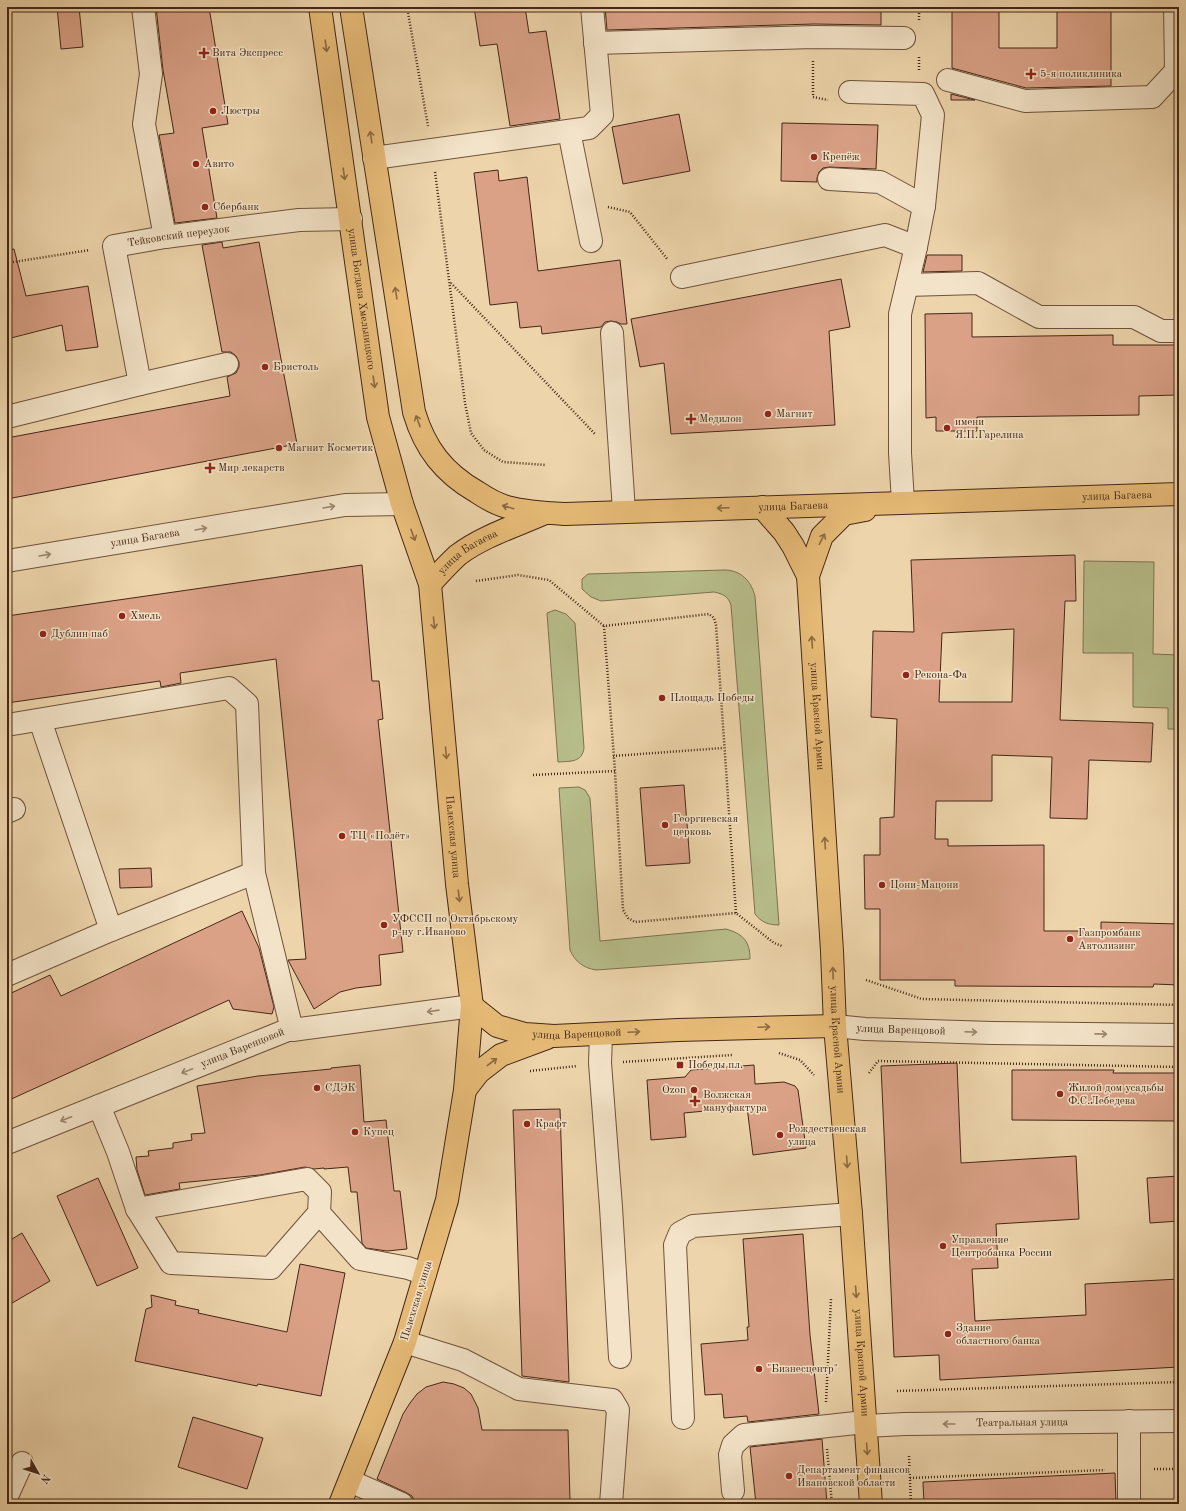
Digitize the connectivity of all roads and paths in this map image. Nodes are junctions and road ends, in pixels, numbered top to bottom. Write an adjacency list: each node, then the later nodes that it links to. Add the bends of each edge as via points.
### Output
1 (143, 7): 18 (street, via 151,74 144,124)
2 (320, 7): 17 (main road, улица Богдана Хмельницкого, one-way to 17)
3 (351, 7): 13 (main road, one-way to 3)
4 (407, 7): 12 (path)
5 (592, 7): 8 (street)
6 (1175, 7): 9 (street, via 1176,71 1152,97 1025,101)
7 (904, 38): 8 (street, via 814,37)
8 (595, 43): 11 (street, via 602,115 589,128)
9 (948, 80)
10 (850, 92): 16 (street, via 923,94 933,115)
11 (570, 131): 12 (street); 19 (street)
12 (432, 151): 13 (street); 24 (path)
13 (374, 158): 38 (main road, one-way to 13, via 506,507 487,499 452,476 437,460 426,441 414,412)
14 (829, 180): 16 (street, via 880,182)
15 (603, 206): 23 (path, via 630,212)
16 (924, 206): 21 (street)
17 (351, 219): 18 (street, Тейковский переулок, via 298,220); 35 (main road, улица Богдана Хмельницкого, one-way to 35, via 378,417)
18 (165, 237): 20 (street, Тейковский переулок)
19 (591, 241)
20 (114, 246): 22 (path, Тейковский переулок); 29 (street)
21 (916, 247): 23 (street, via 885,235); 25 (street)
22 (7, 263)
23 (682, 277)
24 (450, 282): 31 (path); 32 (path, via 471,433 484,450 503,462)
25 (907, 285): 26 (street, via 978,283 1039,318 1134,317 1161,331); 34 (street, via 900,314 900,453)
26 (1179, 331)
27 (612, 333): 31 (street)
28 (227, 364): 29 (street)
29 (140, 384): 30 (street)
30 (7, 417)
31 (621, 462): 37 (street)
32 (546, 465)
33 (1179, 494): 34 (main road, улица Багаева)
34 (903, 502): 36 (main road, улица Багаева); 40 (main road, улица Красной Армии, one-way to 34, via 822,536 844,514)
35 (402, 504): 39 (street, улица Багаева, one-way to 35, via 345,505); 42 (main road, улица Богдана Хмельницкого, one-way to 42)
36 (762, 507): 37 (main road, улица Багаева, one-way to 37); 40 (main road, улица Красной Армии, via 784,532)
37 (624, 512): 38 (main road, улица Багаева)
38 (546, 513): 42 (main road, улица Багаева, via 476,543 454,559)
39 (7, 561)
40 (808, 576): 58 (main road, улица Красной Армии, one-way to 40)
41 (476, 581): 43 (path, via 518,575 549,580)
42 (430, 584): 57 (main road, Палехская улица, one-way to 57, via 457,884)
43 (604, 626): 46 (path, via 709,614 714,618); 47 (path)
44 (40, 720): 45 (street); 50 (street, via 228,688 247,704); 52 (street)
45 (7, 725)
46 (724, 748): 47 (path); 51 (path)
47 (613, 756): 48 (path)
48 (615, 771): 49 (path); 51 (path, via 623,910 628,918 635,922)
49 (533, 775)
50 (254, 873): 52 (street); 59 (street)
51 (736, 913): 53 (path, via 774,943)
52 (111, 930): 54 (street)
53 (782, 946)
54 (7, 975)
55 (866, 980): 56 (path, via 922,999)
56 (1179, 1005)
57 (472, 1006): 59 (street, улица Варенцовой, one-way to 59); 62 (main road, улица Варенцовой, via 497,1026 525,1034); 70 (main road, Палехская улица)
58 (835, 1026): 60 (main road, улица Варенцовой, one-way to 58); 61 (street, улица Варенцовой, one-way to 61, via 992,1033); 75 (main road, улица Красной Армии, one-way to 75)
59 (292, 1030): 71 (street, улица Варенцовой, one-way to 71)
60 (601, 1034): 62 (main road, улица Варенцовой); 65 (street)
61 (1179, 1035)
62 (554, 1036): 70 (main road, Палехская улица, one-way to 62, via 479,1072 501,1055)
63 (776, 1052): 69 (path, via 800,1060)
64 (738, 1054): 65 (path)
65 (600, 1063): 67 (path); 79 (street)
66 (1179, 1067): 68 (path, via 878,1061)
67 (523, 1072)
68 (869, 1073)
69 (819, 1080)
70 (465, 1090): 76 (main road, Палехская улица, via 447,1200)
71 (99, 1106): 72 (street, улица Варенцовой, one-way to 72); 73 (street)
72 (7, 1143)
73 (137, 1209): 74 (street, via 307,1179 320,1192); 74 (street, via 171,1263 271,1268)
74 (319, 1213): 76 (street, via 360,1259 408,1268)
75 (851, 1214): 82 (street, via 693,1226 680,1233 675,1245); 85 (main road, улица Красной Армии, one-way to 85)
76 (425, 1274): 78 (main road, Палехская улица)
77 (831, 1294): 86 (path)
78 (405, 1342): 92 (main road, Палехская улица); 97 (street, via 463,1360 519,1389 612,1400 618,1410)
79 (620, 1357)
80 (1179, 1382): 81 (path)
81 (897, 1391)
82 (683, 1418)
83 (1129, 1421): 84 (street, Театральная улица); 85 (street, Театральная улица, one-way to 85); 89 (street)
84 (1179, 1421)
85 (865, 1424): 86 (street, Театральная улица); 99 (main road, улица Красной Армии, one-way to 99)
86 (825, 1426): 93 (street, Театральная улица, via 744,1435 733,1445 730,1455); 98 (path)
87 (909, 1456): 91 (path)
88 (22, 1463): 94 (street)
89 (1128, 1469): 90 (path); 91 (path); 101 (street)
90 (1179, 1469)
91 (910, 1478): 100 (path)
92 (350, 1481): 95 (main road, Палехская улица); 96 (street)
93 (733, 1491)
94 (7, 1496)
95 (340, 1504)
96 (402, 1504)
97 (612, 1504)
98 (832, 1504)
99 (871, 1504)
100 (911, 1504)
101 (1129, 1504)

